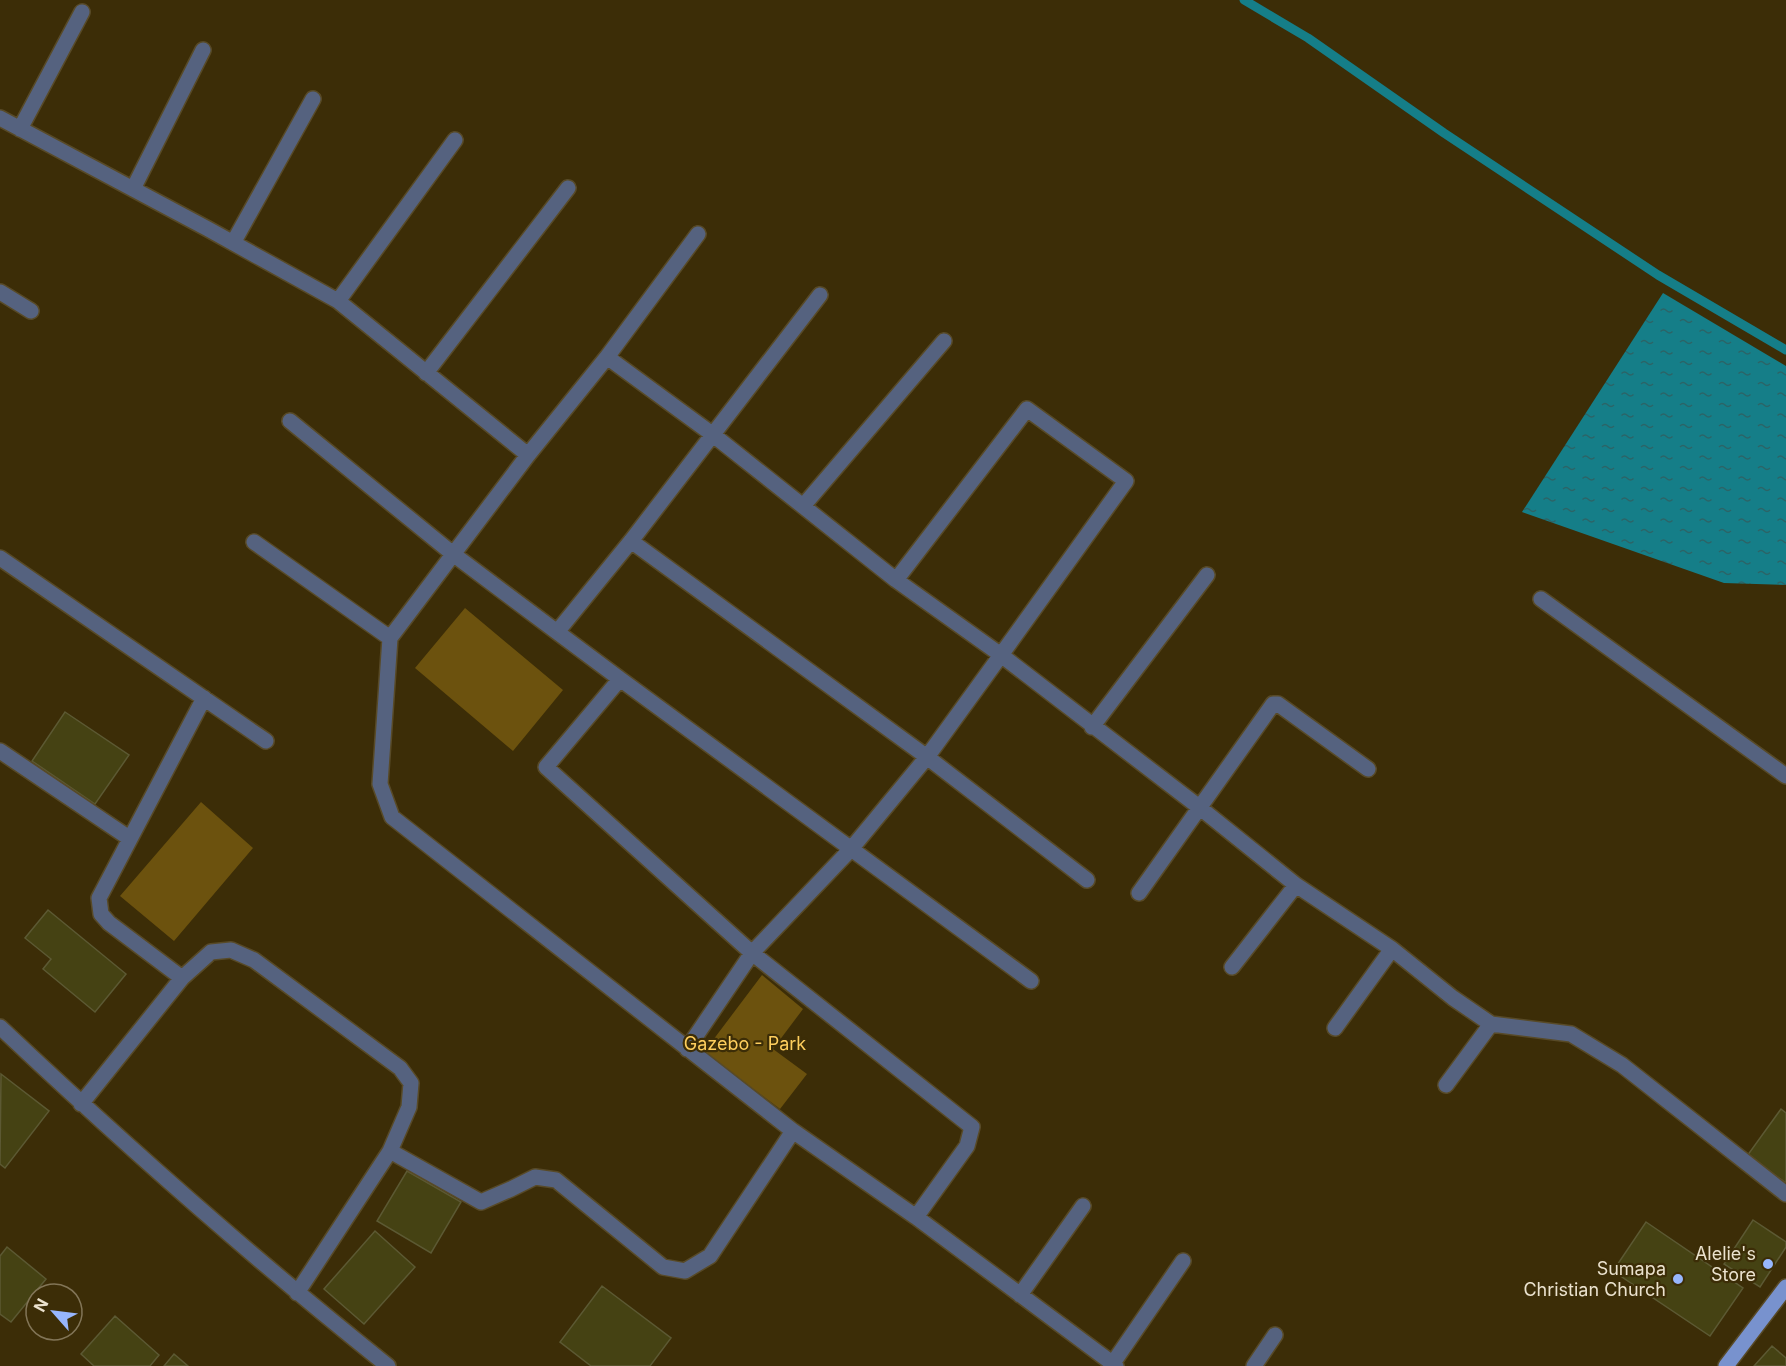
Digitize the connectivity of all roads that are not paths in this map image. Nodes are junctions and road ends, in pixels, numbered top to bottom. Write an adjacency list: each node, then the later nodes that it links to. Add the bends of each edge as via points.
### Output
1 (82, 12): 5 (street)
2 (203, 50): 8 (street)
3 (313, 99): 10 (street)
4 (0, 118): 5 (street)
5 (20, 129): 8 (street)
6 (455, 140): 13 (street)
7 (568, 188): 17 (street)
8 (133, 189): 10 (street)
9 (698, 234): 16 (street)
10 (233, 243): 13 (street)
11 (0, 292): 14 (street)
12 (820, 295): 19 (street)
13 (338, 301): 17 (street)
14 (31, 311)
15 (944, 341): 21 (street)
16 (607, 357): 19 (street); 20 (street)
17 (426, 373): 20 (street)
18 (290, 422): 24 (street)
19 (712, 434): 21 (street); 23 (street)
20 (528, 455): 24 (street)
21 (802, 506): 27 (street)
22 (254, 542): 30 (street)
23 (631, 542): 29 (street); 37 (street)
24 (453, 554): 29 (street); 30 (street)
25 (0, 558): 33 (street)
26 (1208, 575): 34 (street)
27 (896, 580): 31 (street); 31 (street, via 1027,409 1126,481)
28 (1541, 598): 39 (street)
29 (557, 632): 32 (street)
30 (390, 638): 54 (street, via 380,784 392,817)
31 (1001, 655): 34 (street); 37 (street)
32 (620, 679): 42 (street); 47 (street, via 546,766)
33 (204, 698): 35 (street); 41 (street)
34 (1092, 727): 40 (street)
35 (266, 741)
36 (0, 751): 41 (street)
37 (927, 758): 42 (street); 43 (street)
38 (1368, 769): 40 (street, via 1273,704)
39 (1786, 776)
40 (1199, 807): 44 (street); 45 (street)
41 (129, 838): 49 (street, via 99,898 100,914)
42 (851, 849): 47 (street); 50 (street)
43 (1087, 880)
44 (1296, 885): 46 (street); 48 (street)
45 (1139, 893)
46 (1392, 949): 51 (street); 53 (street)
47 (752, 953): 54 (street); 61 (street, via 972,1127 967,1146)
48 (1232, 968)
49 (182, 978): 56 (street); 58 (street, via 211,952 231,950 254,960 400,1068 411,1083 409,1107)
50 (1031, 981)
51 (1491, 1024): 55 (street); 59 (street, via 1571,1034 1622,1065)
52 (0, 1027): 56 (street)
53 (1335, 1028)
54 (687, 1049): 57 (street)
55 (1446, 1085)
56 (81, 1104): 64 (street)
57 (793, 1131): 58 (street, via 710,1256 685,1271 663,1268 556,1180 535,1177 481,1202); 61 (street)
58 (390, 1151): 64 (street)
59 (1786, 1194)
60 (1083, 1206): 65 (street)
61 (916, 1217): 65 (street)
62 (1183, 1261): 67 (street)
63 (1786, 1287): 70 (main road)
64 (297, 1293): 68 (street)
65 (1020, 1294): 67 (street)
66 (1275, 1335): 69 (street)
67 (1115, 1365)
68 (388, 1366)
69 (1254, 1366)
70 (1726, 1366)

